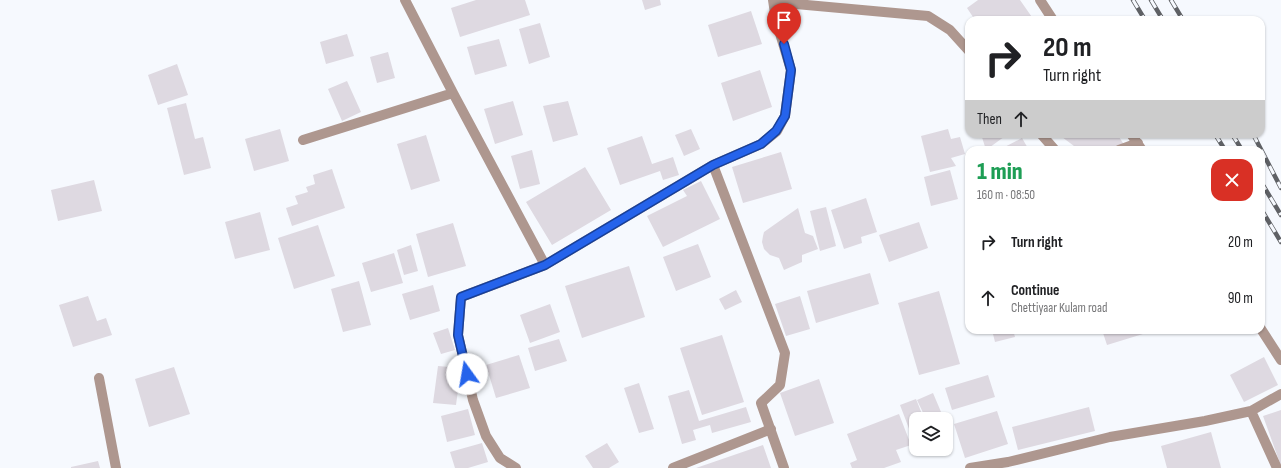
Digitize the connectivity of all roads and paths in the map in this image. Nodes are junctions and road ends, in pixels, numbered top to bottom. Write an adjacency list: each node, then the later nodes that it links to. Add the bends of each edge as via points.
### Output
1 (405, 0): 6 (street)
2 (1040, 0): 4 (street)
3 (774, 1): 5 (street, via 928,16 950,30); 10 (street, via 776,20 791,70 785,116 776,131 761,144)
4 (1050, 16)
5 (965, 47)
6 (453, 93): 8 (street); 11 (street)
7 (1044, 138): 9 (street)
8 (303, 140)
9 (1052, 146)
10 (713, 165): 11 (street); 17 (street, via 785,353 780,385 761,403)
11 (545, 265): 19 (street, via 461,297 458,335 473,400 486,436 500,458)
12 (1264, 334): 13 (street)
13 (1281, 360)
14 (99, 378): 18 (street)
15 (1281, 394): 16 (street)
16 (1251, 411): 22 (street, via 1110,437 1008,462); 23 (street)
17 (771, 429): 20 (street); 21 (street)
18 (116, 468)
19 (516, 468)
20 (674, 468)
21 (784, 468)
22 (970, 468)
23 (1277, 468)

